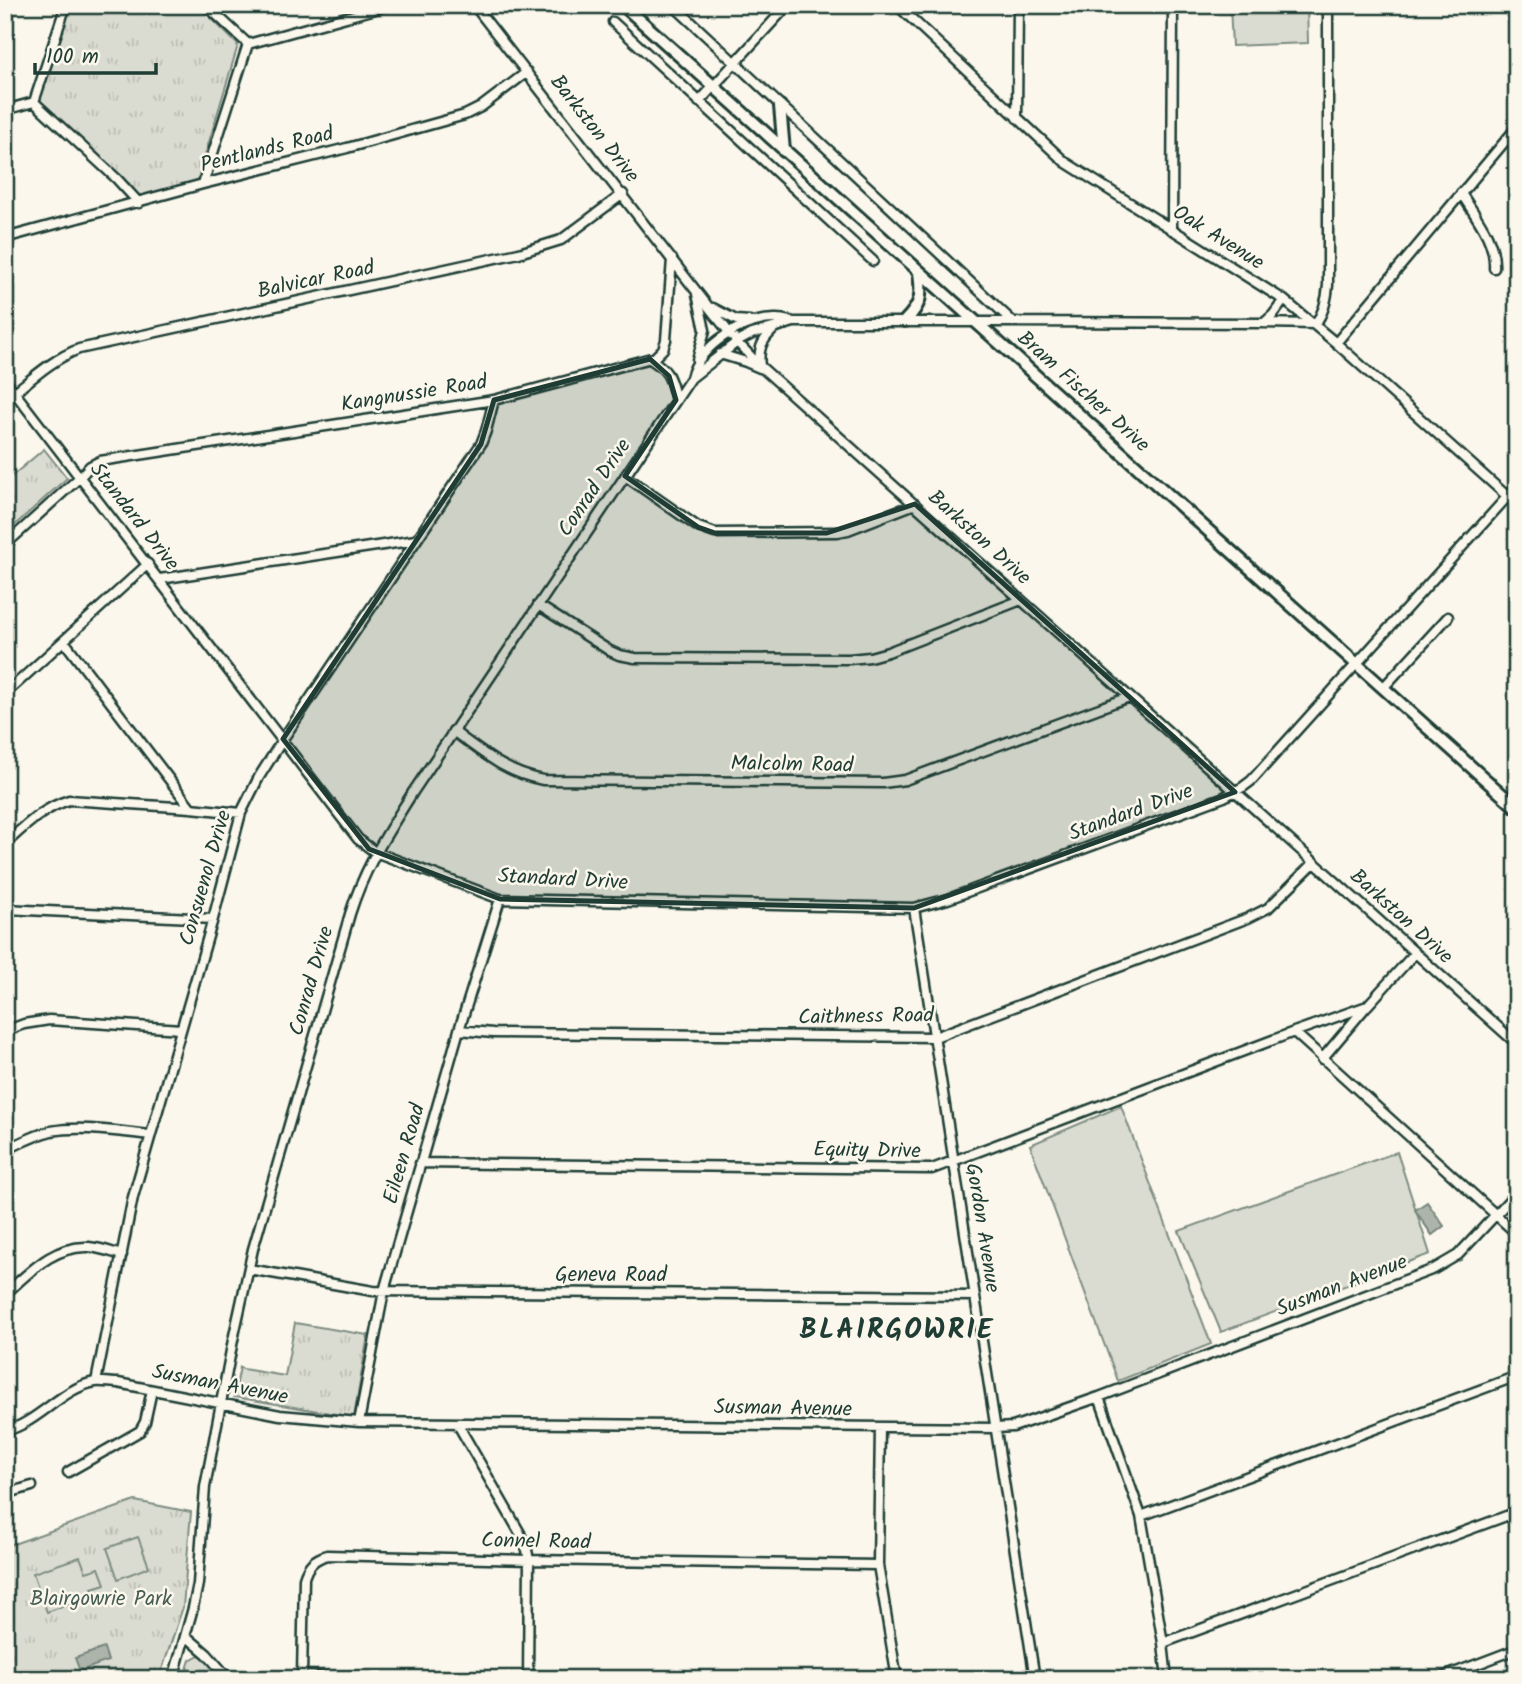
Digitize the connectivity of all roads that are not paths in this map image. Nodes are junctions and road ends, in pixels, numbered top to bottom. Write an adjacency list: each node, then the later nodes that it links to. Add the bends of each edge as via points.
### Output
1 (66, 5): 17 (street)
2 (206, 5): 13 (street)
3 (390, 5): 13 (street)
4 (474, 5): 15 (street, Barkston Drive)
5 (622, 5): 16 (main road, Bram Fischer Drive)
6 (673, 5): 14 (street, Bram Fischer Drive)
7 (788, 5): 14 (street)
8 (897, 5): 21 (street, Oak Avenue)
9 (1018, 5): 21 (street)
10 (1173, 5): 28 (street)
11 (1328, 5): 43 (street, via 1328,285)
12 (613, 22): 18 (street)
13 (248, 44): 24 (street)
14 (734, 63): 16 (street); 19 (street, Bram Fischer Drive)
15 (527, 72): 24 (street, Pentlands Road, via 465,115); 26 (street, Barkston Drive)
16 (713, 86): 18 (street); 23 (main road, Bram Fischer Drive)
17 (34, 102): 20 (street); 27 (street)
18 (699, 102): 31 (street)
19 (780, 106): 23 (main road); 40 (street, Bram Fischer Drive)
20 (5, 110)
21 (1017, 118): 28 (street, Oak Avenue, via 1072,167)
22 (1517, 127): 25 (street)
23 (784, 151): 33 (main road, Bram Fischer Drive)
24 (203, 184): 27 (street, Pentlands Road)
25 (1461, 193): 32 (street, via 1491,242); 47 (street)
26 (623, 194): 30 (street, Barkston Drive); 54 (street, Balvicar Road, via 552,244 79,349 53,362)
27 (139, 203): 29 (street, Pentlands Road)
28 (1172, 230): 35 (street, Oak Avenue)
29 (5, 238)
30 (672, 259): 34 (street, Barkston Drive); 49 (street, via 665,345)
31 (873, 261)
32 (1494, 268)
33 (919, 272): 38 (main road, via 919,302); 39 (main road, Bram Fischer Drive)
34 (696, 290): 36 (street, Barkston Drive); 50 (street, via 705,330)
35 (1284, 300): 42 (street); 43 (street, Oak Avenue)
36 (707, 305): 37 (street, via 736,320); 45 (street, Barkston Drive)
37 (759, 321): 41 (street); 45 (street, Conrad Drive)
38 (905, 321): 39 (street); 41 (street)
39 (976, 321): 40 (street); 71 (main road, Bram Fischer Drive)
40 (1013, 321): 42 (street)
41 (794, 322): 44 (street, Conrad Drive)
42 (1264, 323): 43 (street)
43 (1315, 324): 47 (street, Oak Avenue)
44 (774, 329): 46 (street, Conrad Drive); 51 (street, via 760,348)
45 (730, 333): 46 (street, Barkston Drive); 50 (street, Conrad Drive)
46 (737, 342): 48 (street, Conrad Drive); 51 (street, Barkston Drive)
47 (1336, 343): 60 (street, Oak Avenue)
48 (720, 354): 51 (street); 52 (street, Conrad Drive)
49 (650, 359): 55 (street, Kangnussie Road); 56 (street, via 669,376)
50 (696, 363): 52 (street, Conrad Drive)
51 (763, 368): 61 (street, Barkston Drive)
52 (691, 378): 56 (street, Conrad Drive)
53 (5, 380): 54 (street, Standard Drive)
54 (15, 392): 58 (street, Standard Drive)
55 (494, 400): 58 (street, Kangnussie Road, via 108,460 90,466); 63 (street, Consuenol Drive, via 481,444)
56 (676, 400): 57 (street, Conrad Drive)
57 (625, 476): 61 (street, via 685,519 715,533 838,532); 68 (street, Conrad Drive)
58 (80, 477): 64 (street, Kangnussie Road); 65 (street, Standard Drive)
59 (1517, 486): 60 (street, Standard Drive)
60 (1507, 497): 62 (street, Oak Avenue); 71 (street, Standard Drive)
61 (915, 504): 67 (street, Barkston Drive)
62 (1517, 505)
63 (416, 540): 66 (street); 76 (street, Consuenol Drive)
64 (5, 545)
65 (148, 564): 66 (street, Standard Drive); 70 (street)
66 (160, 579): 76 (street, Standard Drive)
67 (1021, 600): 68 (street, via 888,652 849,659 635,658 610,651); 74 (street, Barkston Drive)
68 (538, 605): 75 (street, Conrad Drive)
69 (1448, 617): 72 (street)
70 (64, 641): 73 (street); 78 (street)
71 (1356, 664): 72 (main road, Bram Fischer Drive); 77 (street, Standard Drive, via 1251,781)
72 (1383, 688): 79 (main road, Bram Fischer Drive)
73 (5, 694)
74 (1129, 697): 75 (street, Malcolm Road, via 905,780 883,783 542,780 498,764); 77 (street, Barkston Drive)
75 (453, 731): 82 (street, Conrad Drive)
76 (283, 739): 80 (street, Consuenol Drive); 82 (street, Standard Drive, via 358,839)
77 (1235, 792): 83 (street, Barkston Drive); 85 (street, Standard Drive)
78 (191, 808): 80 (street); 81 (street, via 69,800 41,813)
79 (1517, 808)
80 (241, 813): 87 (street, Consuenol Drive)
81 (5, 844)
82 (375, 852): 84 (street, Standard Drive); 105 (street, Conrad Drive, via 350,914)
83 (1314, 863): 88 (street, Barkston Drive); 94 (street, Caithness Road, via 1261,912)
84 (500, 899): 85 (street, Standard Drive); 91 (street, Eileen Road)
85 (914, 908): 94 (street, Gordon Avenue)
86 (5, 909): 87 (street)
87 (213, 919): 90 (street, Consuenol Drive)
88 (1415, 953): 89 (street, Equity Drive); 95 (street, Barkston Drive)
89 (1367, 1006): 93 (street, Equity Drive); 96 (street, Equity Drive)
90 (181, 1029): 92 (street, via 49,1020); 97 (street, Consuenol Drive)
91 (459, 1030): 94 (street, Caithness Road); 100 (street, Eileen Road)
92 (5, 1031)
93 (1294, 1032): 96 (street); 99 (street, Equity Drive)
94 (935, 1037): 99 (street, Gordon Avenue)
95 (1517, 1044)
96 (1322, 1059): 102 (street)
97 (151, 1135): 98 (street, via 62,1130 40,1134); 104 (street, Consuenol Drive)
98 (5, 1150)
99 (953, 1160): 100 (street, Equity Drive, via 928,1169); 108 (street, Gordon Avenue)
100 (420, 1163): 106 (street, Eileen Road)
101 (1517, 1192): 102 (street, Susman Avenue)
102 (1496, 1215): 103 (street); 112 (street, Susman Avenue, via 1458,1255 1434,1269)
103 (1517, 1234)
104 (122, 1255): 107 (street, via 86,1247 62,1251 34,1267); 110 (street, Consuenol Drive)
105 (248, 1269): 106 (street, Geneva Road); 113 (street, Conrad Drive)
106 (384, 1291): 108 (street, Geneva Road); 114 (street, Eileen Road)
107 (5, 1294)
108 (975, 1296): 117 (street, Gordon Avenue)
109 (1517, 1376): 123 (street)
110 (96, 1382): 111 (street, Susman Avenue); 118 (street)
111 (152, 1390): 113 (street, Susman Avenue); 119 (street, via 139,1431)
112 (1099, 1396): 117 (street, Susman Avenue, via 1013,1427); 123 (street)
113 (221, 1404): 114 (street, Susman Avenue, via 308,1419); 127 (street, Conrad Drive, via 205,1487 198,1584)
114 (359, 1422): 115 (street, Susman Avenue)
115 (457, 1423): 116 (street, Susman Avenue); 125 (street, via 520,1533)
116 (880, 1427): 117 (street, Susman Avenue); 126 (street)
117 (996, 1428): 136 (street, Gordon Avenue)
118 (5, 1431)
119 (68, 1472)
120 (33, 1486): 121 (street)
121 (5, 1494)
122 (1514, 1514): 124 (street); 128 (street)
123 (1141, 1516): 128 (street)
124 (1517, 1530)
125 (529, 1560): 126 (street, Connel Road); 130 (street, Connel Road, via 338,1554 317,1558 304,1578); 134 (street)
126 (878, 1565): 135 (street)
127 (186, 1636): 131 (street, Conrad Drive); 132 (street)
128 (1163, 1643): 137 (street)
129 (1517, 1649): 138 (street)
130 (301, 1678): 133 (street)
131 (173, 1679)
132 (229, 1679)
133 (383, 1679)
134 (528, 1679)
135 (897, 1679)
136 (1035, 1679)
137 (1167, 1679)
138 (1438, 1679)

